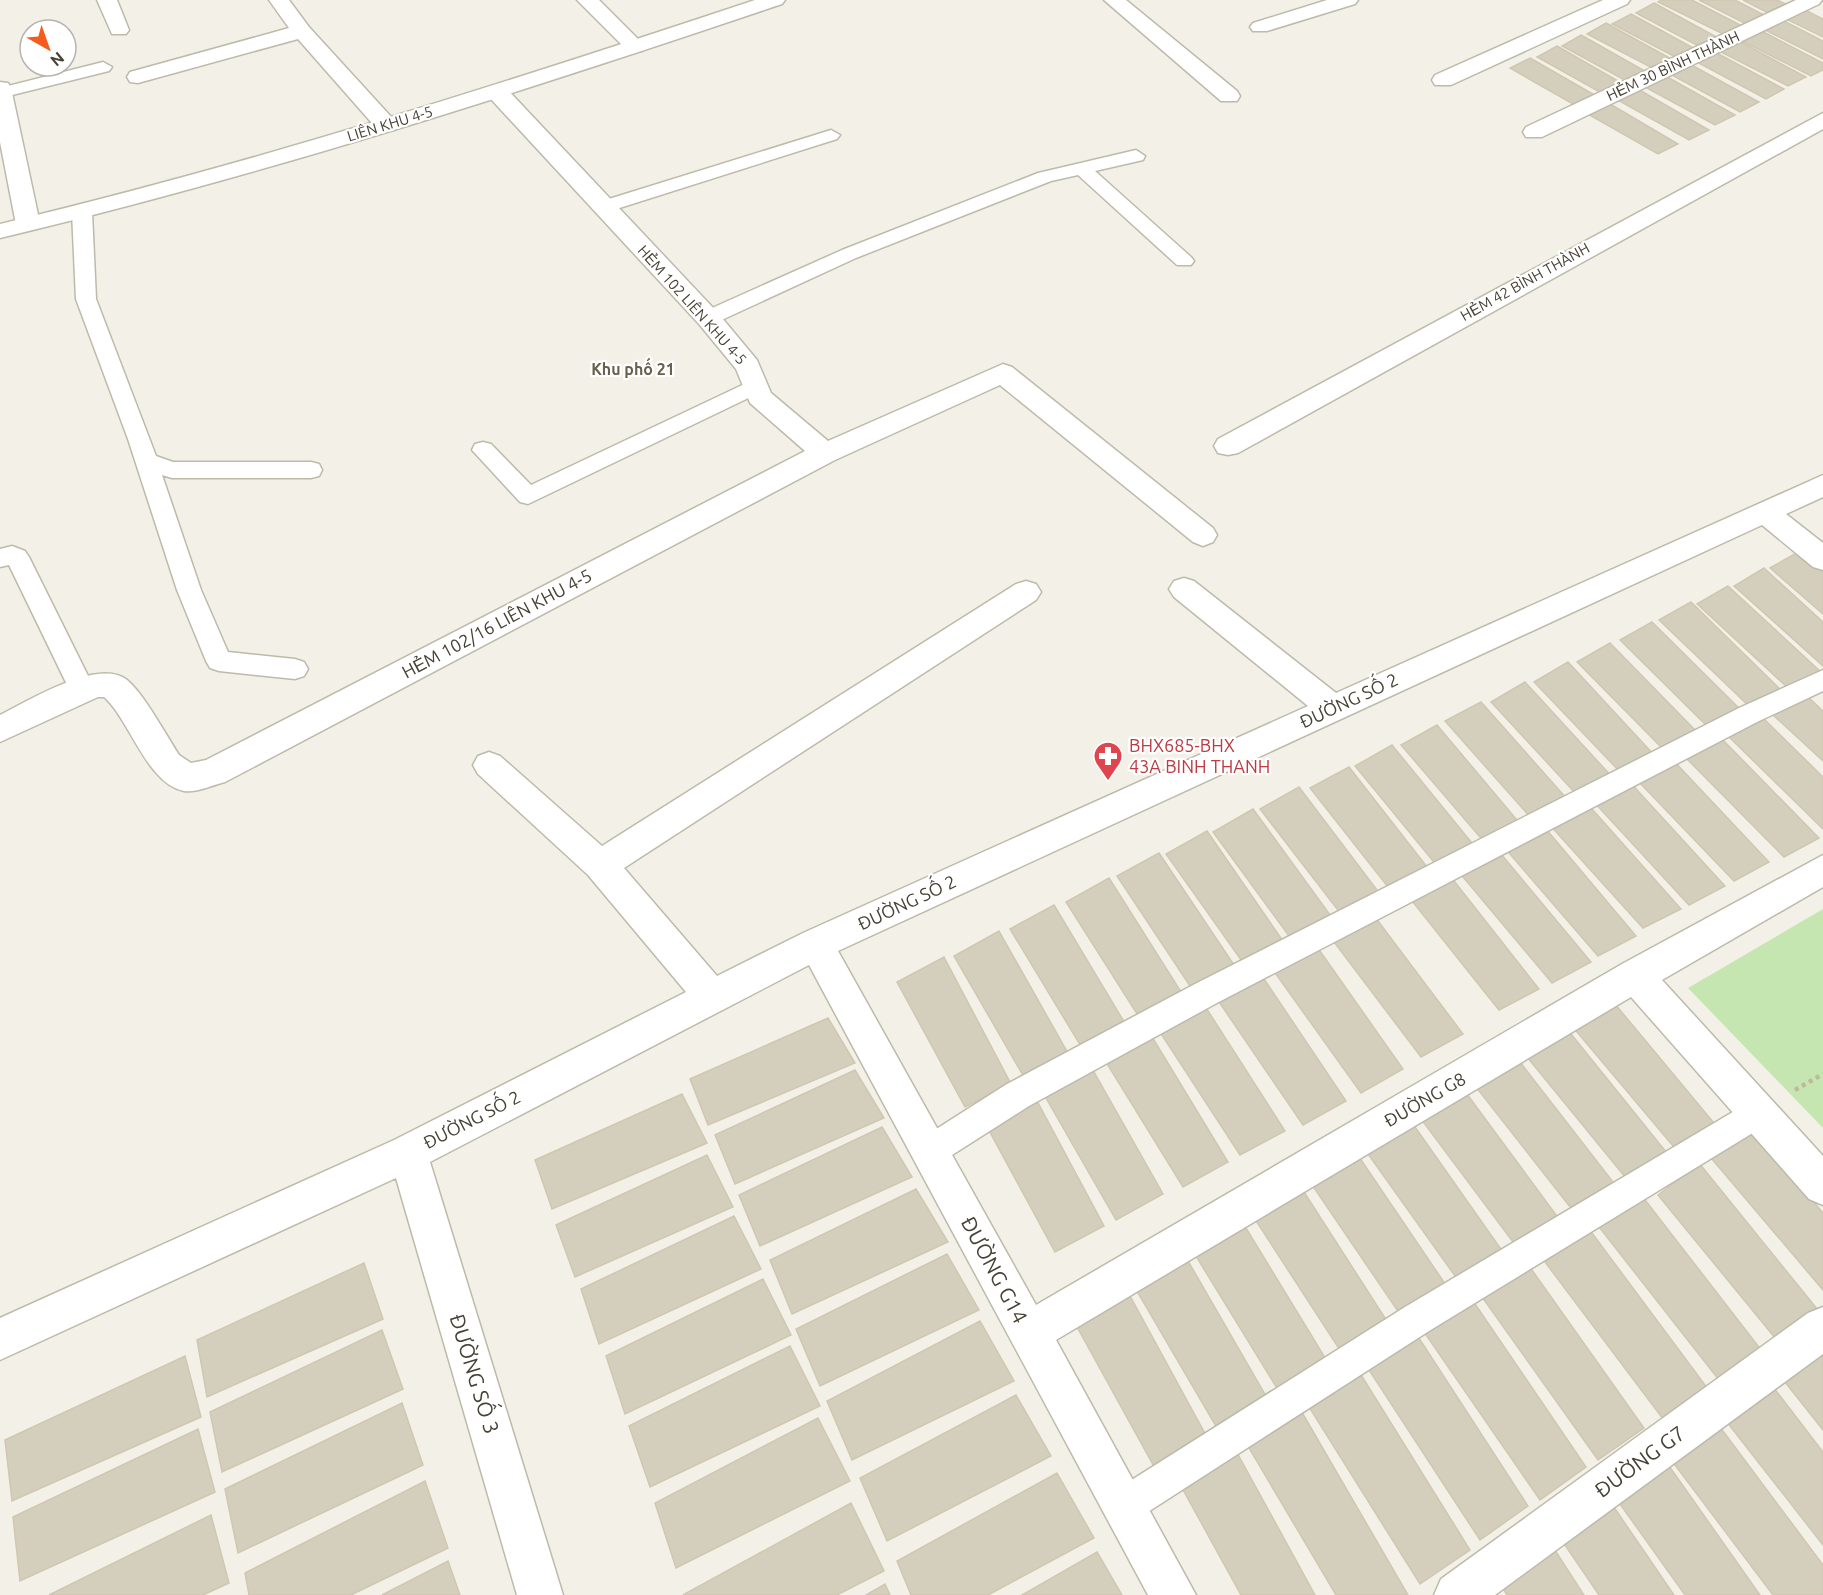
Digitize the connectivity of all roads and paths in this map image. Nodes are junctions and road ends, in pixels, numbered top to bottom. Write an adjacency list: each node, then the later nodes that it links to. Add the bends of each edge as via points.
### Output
1 (107, 0): 10 (street)
2 (279, 0): 11 (street)
3 (587, 0): 12 (street)
4 (775, 0): 12 (street, LIÊN KHU 4-5)
5 (1114, 0): 18 (street)
6 (1620, 0): 15 (street)
7 (1812, 0): 21 (street, HẺM 30 BÌNH THÀNH)
8 (1337, 2): 9 (street)
9 (1260, 27)
10 (119, 30)
11 (302, 31): 14 (street); 20 (street)
12 (635, 46): 17 (street, LIÊN KHU 4-5)
13 (103, 67): 16 (lane)
14 (138, 77)
15 (1443, 80)
16 (1, 91): 27 (street)
17 (497, 92): 20 (street, LIÊN KHU 4-5); 25 (street, HẺM 102 LIÊN KHU 4-5)
18 (1229, 96)
19 (1823, 120): 32 (street, HẺM 42 BÌNH THÀNH)
20 (386, 125): 26 (street, LIÊN KHU 4-5)
21 (1534, 132)
22 (831, 135): 25 (lane)
23 (1136, 156): 24 (lane)
24 (1081, 168): 29 (lane); 30 (lane, via 1045,177 849,254)
25 (603, 207): 30 (street, HẺM 102 LIÊN KHU 4-5)
26 (82, 212): 27 (street, LIÊN KHU 4-5); 35 (lane, via 87,299)
27 (28, 224): 28 (street, LIÊN KHU 4-5)
28 (0, 231)
29 (1184, 261)
30 (708, 318): 31 (street, HẺM 102 LIÊN KHU 4-5, via 748,366)
31 (754, 386): 33 (lane, via 528,496); 34 (street, HẺM 102 LIÊN KHU 4-5, via 759,397)
32 (1228, 446)
33 (483, 450)
34 (825, 453): 39 (street, via 1003,373); 46 (street, HẺM 102/16 LIÊN KHU 4-5, via 213,772 186,778 168,764 110,684)
35 (146, 461): 36 (lane, via 172,470); 44 (lane, via 189,590 219,661)
36 (311, 470)
37 (1823, 485): 38 (street, ĐƯỜNG SỐ 2)
38 (1764, 512): 41 (street); 47 (street, ĐƯỜNG SỐ 2)
39 (1203, 535)
40 (0, 558): 46 (lane, via 17,557)
41 (1823, 559)
42 (1184, 589): 47 (street)
43 (1026, 592): 50 (street)
44 (296, 669)
45 (1823, 680): 56 (lane, via 1205,994 1018,1095)
46 (82, 690): 48 (street)
47 (1333, 708): 52 (street, ĐƯỜNG SỐ 2)
48 (0, 729)
49 (489, 765): 50 (street)
50 (600, 865): 54 (street)
51 (1823, 870): 53 (street, ĐƯỜNG G8)
52 (816, 944): 54 (street, ĐƯỜNG SỐ 2); 56 (street, ĐƯỜNG G14)
53 (1635, 976): 55 (street); 60 (street, ĐƯỜNG G8)
54 (712, 997): 57 (street, ĐƯỜNG SỐ 2)
55 (1758, 1112): 58 (street); 62 (lane, via 1417,1319)
56 (930, 1151): 60 (street, ĐƯỜNG G14)
57 (408, 1153): 61 (street, ĐƯỜNG SỐ 2); 63 (street, ĐƯỜNG SỐ 3)
58 (1823, 1185)
59 (1823, 1328): 65 (street, ĐƯỜNG G7)
60 (1028, 1332): 62 (street, ĐƯỜNG G14)
61 (0, 1339)
62 (1124, 1506): 64 (street, ĐƯỜNG G14)
63 (540, 1595)
64 (1173, 1595)
65 (1457, 1595)

